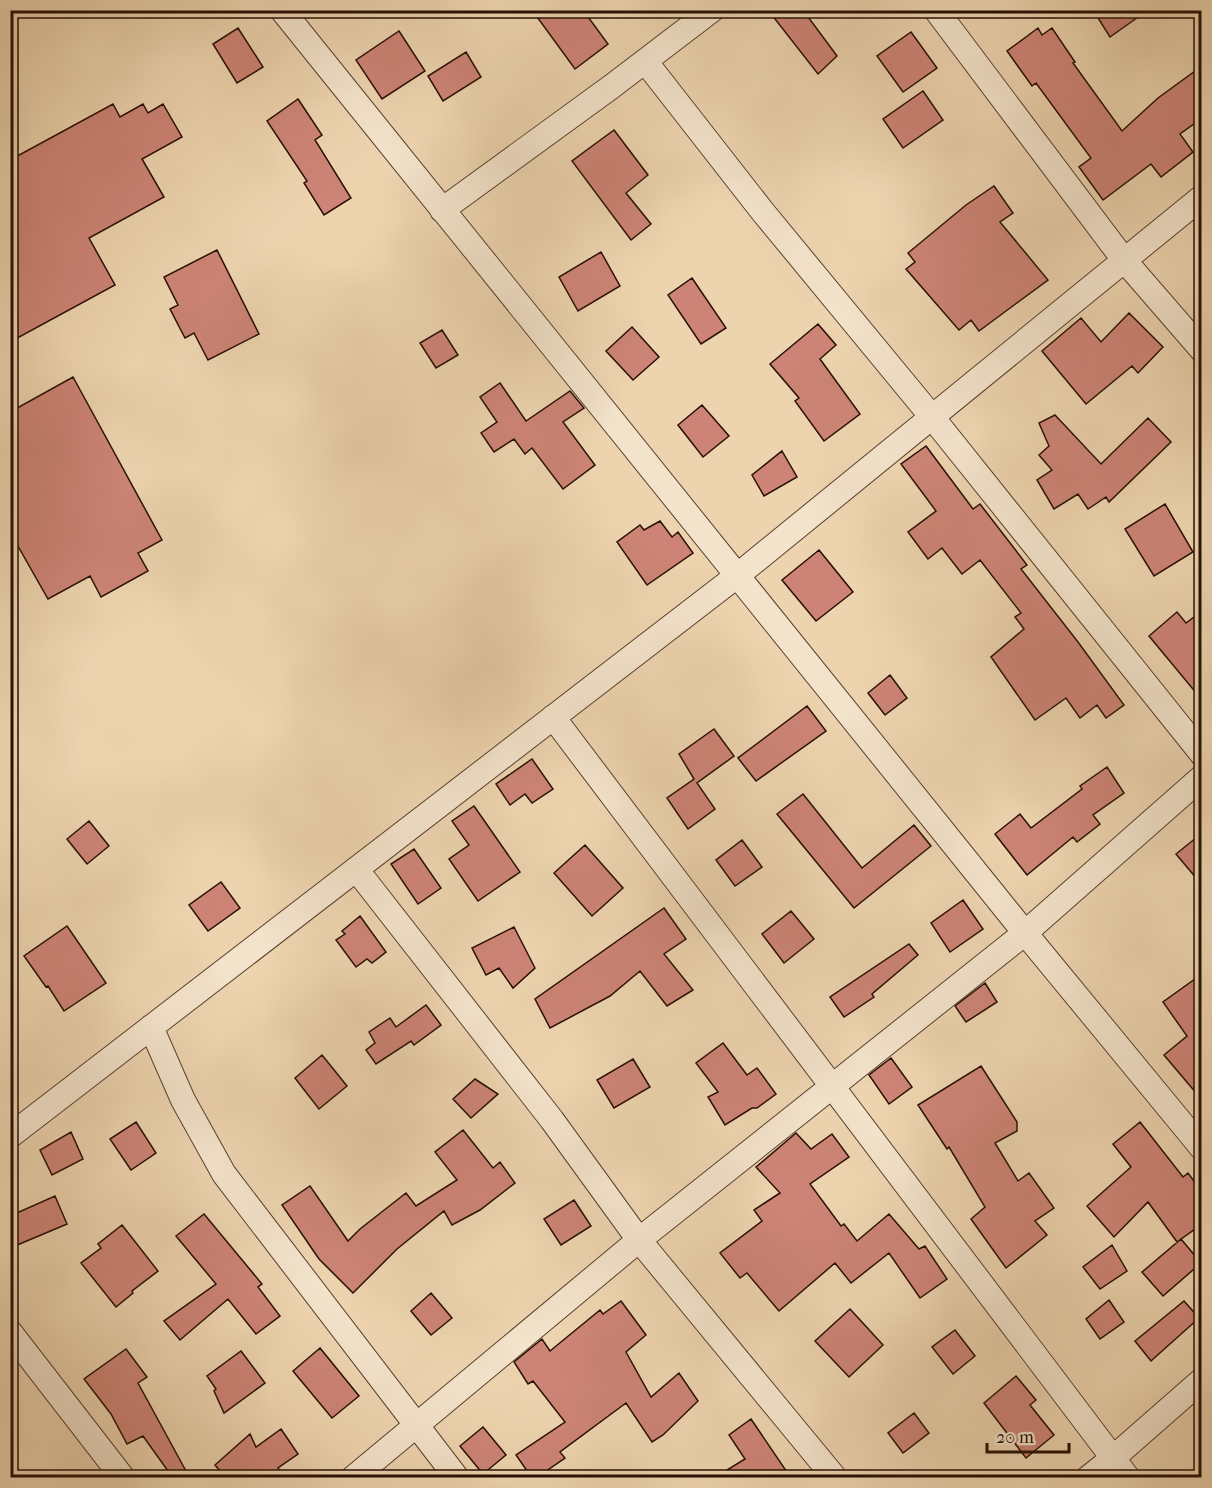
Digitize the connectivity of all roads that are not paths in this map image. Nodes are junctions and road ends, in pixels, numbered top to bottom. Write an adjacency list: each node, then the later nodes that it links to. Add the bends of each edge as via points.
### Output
1 (282, 10): 6 (street)
2 (712, 10): 4 (street)
3 (936, 10): 7 (street)
4 (645, 61): 6 (street); 9 (street)
5 (1202, 197): 7 (street)
6 (442, 210): 10 (street)
7 (1124, 260): 8 (street); 9 (street)
8 (1202, 350)
9 (932, 417): 10 (street); 12 (street)
10 (738, 575): 11 (street); 15 (street)
11 (553, 717): 14 (street); 17 (street)
12 (1202, 754)
13 (1202, 777): 15 (street)
14 (356, 869): 16 (street); 20 (street, via 552,1120)
15 (1025, 933): 17 (street); 19 (street)
16 (152, 1027): 18 (street); 23 (street, via 183,1100 224,1174)
17 (832, 1085): 20 (street); 24 (street)
18 (10, 1136)
19 (1202, 1148)
20 (639, 1240): 23 (street); 28 (street)
21 (10, 1332): 25 (street)
22 (1202, 1380): 24 (street)
23 (417, 1423): 26 (street); 27 (street)
24 (1113, 1458): 29 (street); 30 (street)
25 (123, 1478)
26 (353, 1478)
27 (457, 1478)
28 (835, 1478)
29 (1088, 1478)
30 (1128, 1478)

